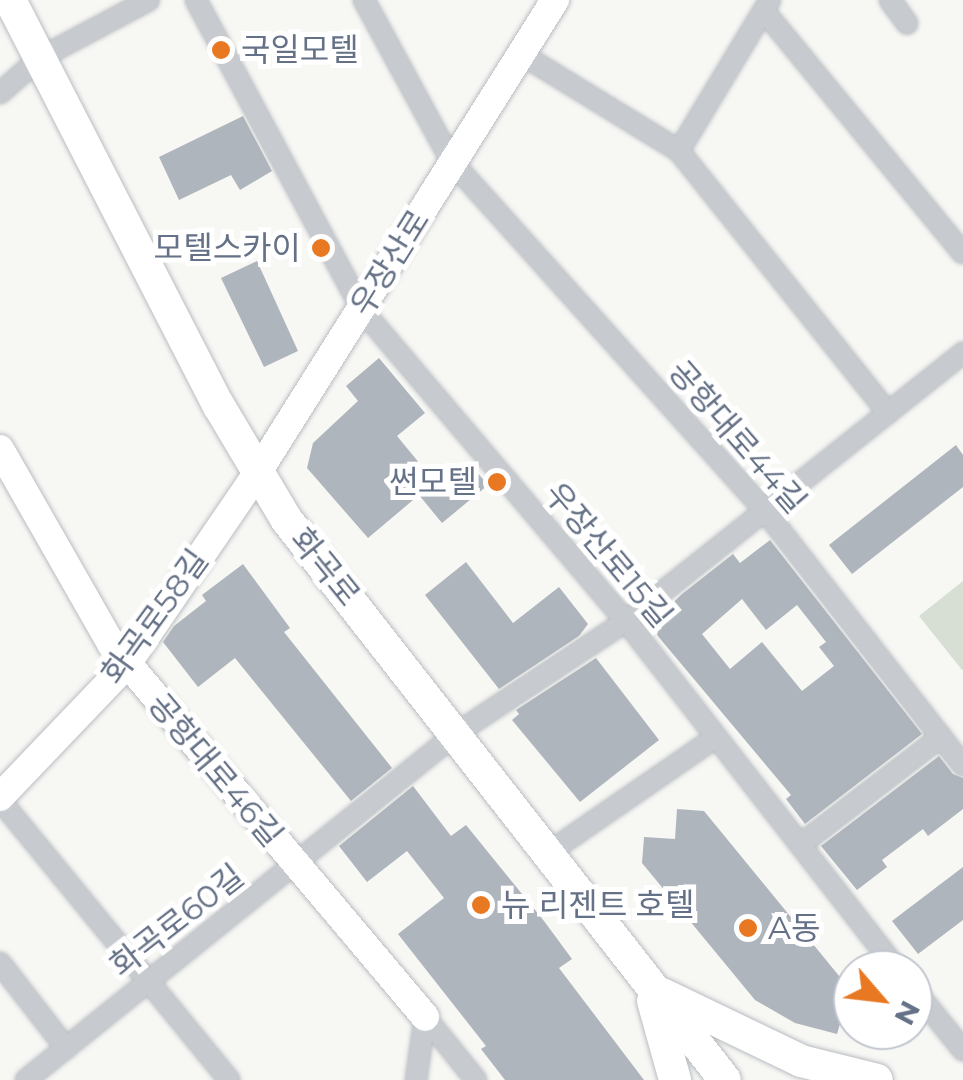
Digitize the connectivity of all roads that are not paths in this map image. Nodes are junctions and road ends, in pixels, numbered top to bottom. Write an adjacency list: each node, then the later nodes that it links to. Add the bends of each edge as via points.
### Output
1 (10, 0): 10 (main road, 화곡로)
2 (149, 0): 10 (street)
3 (196, 0): 15 (street, 우장산로15길)
4 (364, 0): 13 (street, 공항대로44길)
5 (555, 0): 9 (street, 우장산로)
6 (890, 0): 8 (street)
7 (767, 5): 12 (street); 14 (street)
8 (908, 23)
9 (521, 54): 12 (street); 13 (street, 우장산로)
10 (40, 58): 11 (street); 19 (main road, 화곡로)
11 (0, 93)
12 (680, 152): 17 (street)
13 (452, 162): 15 (street, 우장산로); 20 (street, 공항대로44길)
14 (963, 253)
15 (362, 310): 19 (street, 우장산로); 21 (street, 우장산로15길)
16 (963, 353): 17 (street, 화곡로60길)
17 (888, 413): 20 (street, 화곡로60길)
18 (0, 449): 22 (street, 공항대로46길)
19 (258, 472): 22 (street, 화곡로58길); 23 (main road, 화곡로, via 286,519)
20 (765, 511): 21 (street, 화곡로60길); 25 (street, 공항대로44길)
21 (626, 622): 23 (street, 화곡로60길); 24 (street, 우장산로15길)
22 (127, 664): 27 (street, 화곡로58길); 30 (street, 공항대로46길)
23 (458, 733): 29 (main road, 화곡로); 30 (street, 화곡로60길)
24 (716, 737): 28 (street, 우장산로15길); 29 (street)
25 (941, 737): 26 (street, 공항대로44길); 28 (street)
26 (963, 765)
27 (0, 798): 33 (street, 화곡로58길)
28 (800, 845): 31 (street, 우장산로15길)
29 (548, 853): 34 (main road, 화곡로)
30 (295, 866): 33 (street, 화곡로60길); 36 (street, 공항대로46길)
31 (882, 950)
32 (0, 964): 37 (street)
33 (150, 981): 37 (street, 화곡로60길); 40 (street)
34 (649, 987): 43 (main road); 44 (main road, 화곡로); 45 (main road, via 801,1061)
35 (933, 1013): 38 (street)
36 (425, 1017): 41 (street); 42 (street)
37 (66, 1048): 39 (street, 화곡로60길)
38 (963, 1050)
39 (26, 1080)
40 (229, 1080)
41 (416, 1080)
42 (476, 1080)
43 (675, 1080)
44 (725, 1080)
45 (877, 1080)

